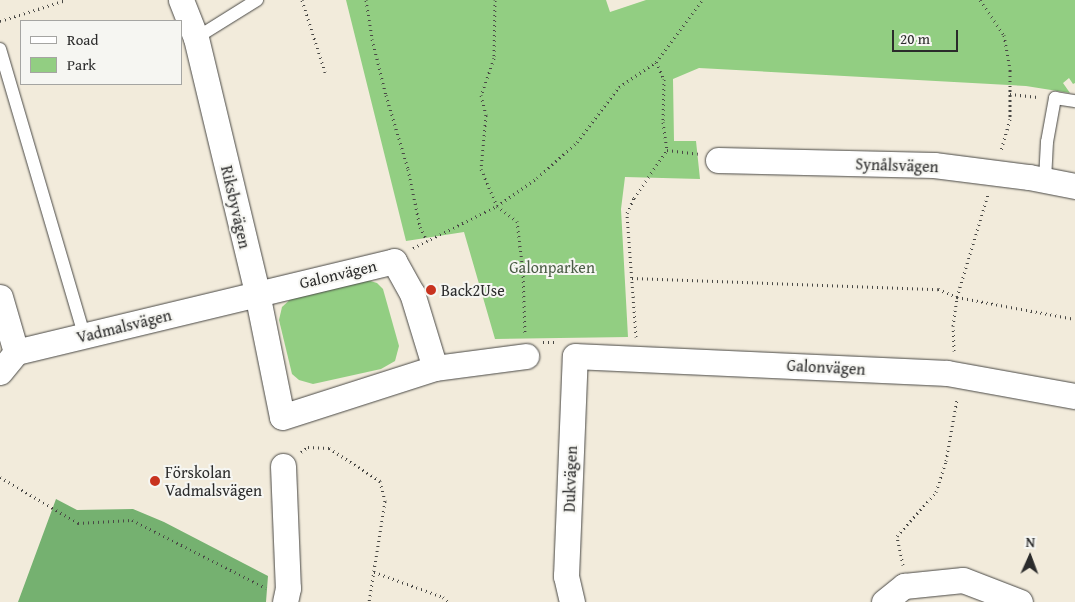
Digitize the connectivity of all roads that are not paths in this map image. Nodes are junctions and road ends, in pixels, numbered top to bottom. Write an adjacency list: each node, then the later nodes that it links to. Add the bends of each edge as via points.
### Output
1 (181, 0): 3 (street, Riksbyvägen)
2 (257, 0): 3 (lane)
3 (196, 38): 9 (street, Riksbyvägen)
4 (0, 49): 11 (lane)
5 (1075, 101): 7 (lane, via 1055,98)
6 (718, 160): 7 (street, Synålsvägen, via 934,165)
7 (1045, 180): 8 (street, Synålsvägen)
8 (1075, 186)
9 (256, 293): 11 (street, Vadmalsvägen); 15 (street, Galonvägen, via 394,260 412,293); 15 (street, Riksbyvägen, via 282,417)
10 (0, 297): 13 (street)
11 (84, 336): 13 (street, Vadmalsvägen)
12 (526, 349): 15 (street)
13 (16, 352): 16 (street)
14 (575, 356): 17 (street, Galonvägen, via 958,375); 20 (street, Dukvägen, via 566,576)
15 (435, 368)
16 (0, 372)
17 (1075, 396)
18 (282, 466): 19 (street)
19 (286, 600)
20 (572, 602)
21 (884, 602): 22 (street, via 904,586 963,580)
22 (1020, 602)

